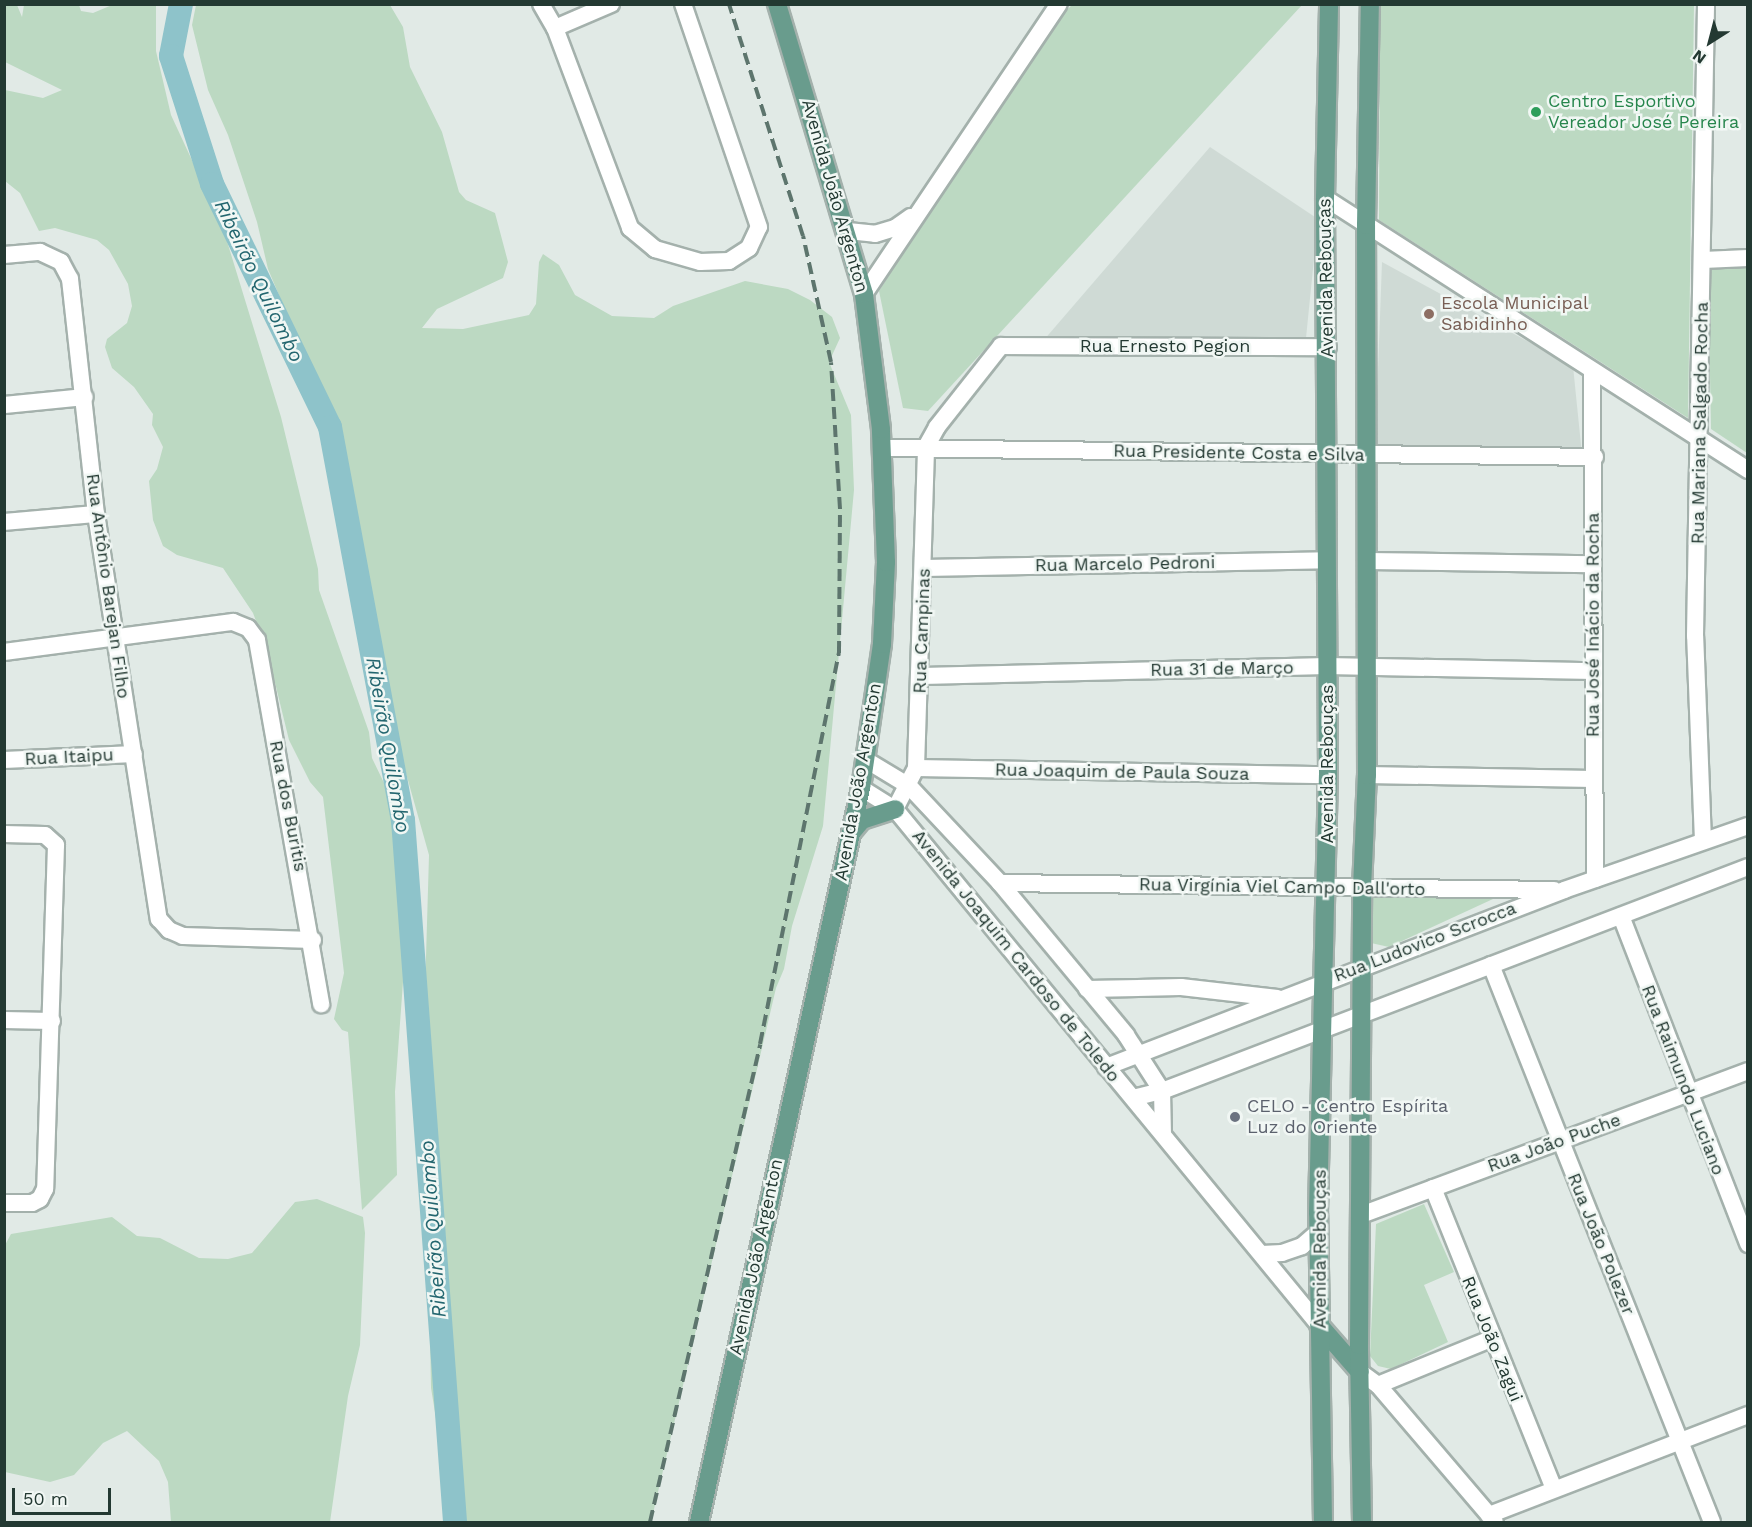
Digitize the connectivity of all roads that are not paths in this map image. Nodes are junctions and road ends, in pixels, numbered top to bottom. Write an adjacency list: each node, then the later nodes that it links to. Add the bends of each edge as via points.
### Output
1 (541, 4): 9 (street)
2 (611, 4): 9 (street)
3 (683, 4): 9 (street, via 759,227 749,248 729,261 700,262 655,249 630,228)
4 (777, 4): 13 (main road, Avenida João Argenton)
5 (1329, 4): 10 (main road, Avenida Rebouças)
6 (1370, 4): 12 (main road, Avenida Rebouças)
7 (1706, 4): 16 (street, Rua Mariana Salgado Rocha)
8 (1054, 7): 11 (street)
9 (555, 28)
10 (1325, 198): 12 (street); 18 (main road, Avenida Rebouças)
11 (919, 212): 13 (street, via 895,228 875,234); 17 (street)
12 (1366, 225): 19 (street); 26 (main road, Avenida Rebouças)
13 (848, 231): 17 (main road, Avenida João Argenton)
14 (4, 255): 20 (street, Rua Antônio Barejan Filho, via 40,252 61,262 70,279)
15 (1748, 258): 16 (street)
16 (1703, 260): 22 (street, Rua Mariana Salgado Rocha)
17 (864, 294): 24 (main road, Avenida João Argenton)
18 (1328, 347): 23 (street, Rua Ernesto Pegion, via 1001,346 937,427); 25 (main road, Avenida Rebouças)
19 (1592, 371): 22 (street); 27 (street, Rua José Inácio da Rocha)
20 (85, 397): 21 (street); 29 (street, Rua Antônio Barejan Filho)
21 (4, 405)
22 (1700, 438): 28 (street); 54 (street, Rua Mariana Salgado Rocha, via 1695,636)
23 (926, 447): 24 (street, Rua Presidente Costa e Silva); 25 (street, Rua Presidente Costa e Silva); 34 (street, Rua Campinas)
24 (883, 448): 43 (main road, Avenida João Argenton, via 886,562 882,644)
25 (1325, 456): 26 (street, Rua Presidente Costa e Silva); 31 (main road, Avenida Rebouças)
26 (1366, 456): 27 (street, Rua Presidente Costa e Silva); 32 (main road, Avenida Rebouças)
27 (1595, 457): 33 (street, Rua José Inácio da Rocha)
28 (1748, 470)
29 (96, 514): 30 (street); 35 (street, Rua Antônio Barejan Filho)
30 (4, 522)
31 (1327, 560): 34 (street, Rua Marcelo Pedroni); 37 (main road, Avenida Rebouças)
32 (1367, 561): 33 (street); 38 (main road, Avenida Rebouças)
33 (1592, 564): 39 (street, Rua José Inácio da Rocha)
34 (924, 568): 40 (street, Rua Campinas)
35 (113, 639): 36 (street); 41 (street, Rua Antônio Barejan Filho); 62 (street, Rua dos Buritis, via 233,622 248,628 257,640)
36 (4, 651)
37 (1327, 666): 38 (street, Rua 31 de Março); 40 (street, Rua 31 de Março); 45 (main road, Avenida Rebouças)
38 (1368, 667): 39 (street, Rua 31 de Março); 46 (main road, Avenida Rebouças)
39 (1594, 671): 47 (street, Rua José Inácio da Rocha)
40 (922, 676): 44 (street, Rua Campinas)
41 (134, 754): 42 (street, Rua Itaipu); 62 (street, Rua Antônio Barejan Filho, via 159,919 169,930 183,936)
42 (4, 760)
43 (866, 760): 48 (street, Avenida Joaquim Cardoso de Toledo); 49 (main road, Avenida João Argenton)
44 (916, 768): 45 (street, Rua Joaquim de Paula Souza); 48 (street, Rua Campinas)
45 (1328, 775): 58 (main road, Avenida Rebouças)
46 (1368, 775): 47 (street); 59 (main road, Avenida Rebouças)
47 (1593, 779): 56 (street, Rua José Inácio da Rocha)
48 (909, 786): 50 (street, Rua Campinas); 57 (street, Avenida Joaquim Cardoso de Toledo)
49 (861, 788): 50 (street, Avenida Joaquim Cardoso de Toledo); 52 (main road, Avenida João Argenton)
50 (895, 809): 52 (main road, via 862,820); 74 (street, Avenida Joaquim Cardoso de Toledo)
51 (1748, 826): 54 (street, Rua Ludovico Scrocca)
52 (851, 833): 95 (main road, Avenida João Argenton)
53 (4, 834): 71 (street, via 45,835 56,845)
54 (1703, 841): 56 (street, Rua Ludovico Scrocca)
55 (1747, 869): 61 (street)
56 (1595, 879): 60 (street, Rua Ludovico Scrocca)
57 (1000, 883): 58 (street, Rua Virgínia Viel Campo Dall'orto); 66 (street, Avenida Joaquim Cardoso de Toledo)
58 (1325, 888): 59 (street, Rua Virgínia Viel Campo Dall'orto); 65 (main road, Avenida Rebouças)
59 (1362, 888): 60 (street, Rua Virgínia Viel Campo Dall'orto); 64 (main road, Avenida Rebouças)
60 (1564, 890): 64 (street, Rua Ludovico Scrocca)
61 (1621, 916): 63 (street); 77 (street, Rua Raimundo Luciano)
62 (313, 940): 68 (street, Rua dos Buritis)
63 (1491, 965): 69 (street); 80 (street, Rua João Polezer)
64 (1363, 966): 65 (street, Rua Ludovico Scrocca); 69 (main road, Avenida Rebouças)
65 (1323, 981): 67 (street, Rua Ludovico Scrocca); 72 (main road, Avenida Rebouças)
66 (1087, 989): 67 (street, via 1181,987); 73 (street, Avenida Joaquim Cardoso de Toledo)
67 (1278, 998): 73 (street, Rua Ludovico Scrocca)
68 (321, 1004)
69 (1363, 1015): 72 (street); 83 (main road, Avenida Rebouças)
70 (4, 1020): 71 (street)
71 (52, 1021): 82 (street, via 45,1189 40,1199 32,1203)
72 (1323, 1030): 76 (street); 84 (main road, Avenida Rebouças)
73 (1141, 1054): 74 (street, Rua Ludovico Scrocca); 76 (street, Avenida Joaquim Cardoso de Toledo)
74 (1106, 1067): 78 (street, Avenida Joaquim Cardoso de Toledo)
75 (1748, 1071): 77 (street, Rua João Puche)
76 (1162, 1091): 78 (street); 79 (street, Avenida Joaquim Cardoso de Toledo)
77 (1687, 1095): 80 (street, Rua João Puche); 85 (street, Rua Raimundo Luciano)
78 (1133, 1098): 79 (street, Avenida Joaquim Cardoso de Toledo)
79 (1163, 1134): 86 (street, Avenida Joaquim Cardoso de Toledo)
80 (1560, 1140): 81 (street, Rua João Puche); 92 (street, Rua João Polezer)
81 (1432, 1188): 83 (street, Rua João Puche); 88 (street, Rua João Zagui)
82 (4, 1203)
83 (1361, 1215): 89 (main road, Avenida Rebouças)
84 (1318, 1232): 86 (street, via 1302,1246); 87 (main road, Avenida Rebouças)
85 (1748, 1244)
86 (1262, 1254): 87 (street, Avenida Joaquim Cardoso de Toledo)
87 (1319, 1325): 89 (main road); 96 (main road, Avenida Rebouças)
88 (1491, 1339): 90 (street); 93 (street, Rua João Zagui)
89 (1360, 1372): 90 (street); 97 (main road, Avenida Rebouças)
90 (1378, 1385): 94 (street)
91 (1748, 1414): 92 (street)
92 (1679, 1441): 93 (street); 98 (street, Rua João Polezer)
93 (1554, 1489): 94 (street)
94 (1492, 1519)
95 (699, 1522)
96 (1323, 1522)
97 (1362, 1522)
98 (1712, 1522)

